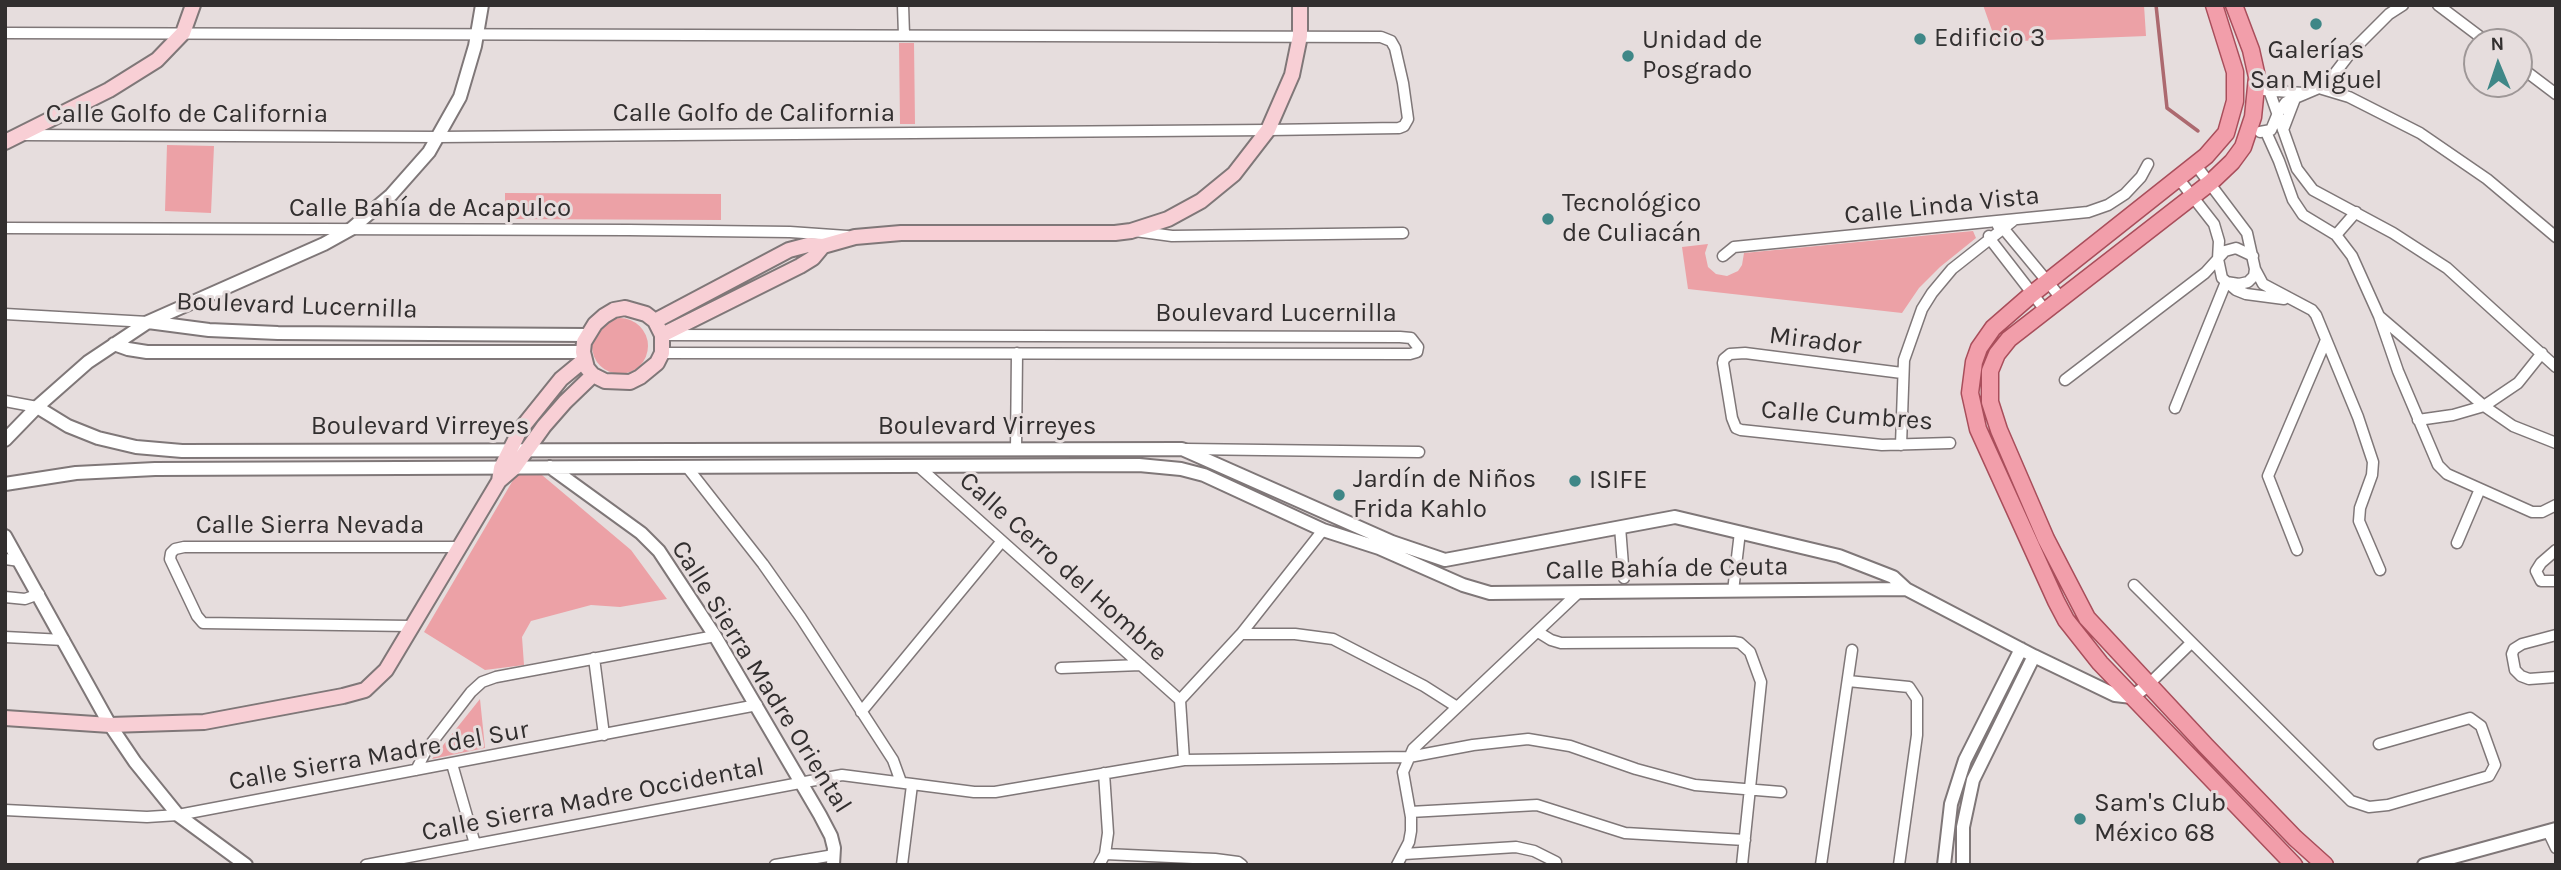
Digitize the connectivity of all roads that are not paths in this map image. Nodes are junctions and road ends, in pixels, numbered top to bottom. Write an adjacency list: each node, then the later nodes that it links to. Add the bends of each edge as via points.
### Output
1 (194, 5): 11 (main road)
2 (482, 5): 12 (street)
3 (903, 5): 13 (street)
4 (1300, 5): 14 (main road)
5 (2214, 5): 30 (main road, via 2235,72 2235,101 2226,133)
6 (2234, 5): 17 (main road)
7 (2403, 5): 16 (street)
8 (2438, 5): 9 (street)
9 (2468, 28)
10 (5, 33): 11 (street)
11 (183, 33): 12 (street); 26 (main road, via 144,69)
12 (477, 34): 13 (street); 27 (street, via 460,97)
13 (904, 35): 14 (street)
14 (1300, 36): 21 (main road, via 1292,75); 21 (street, Calle Golfo de California, via 1391,41 1408,115 1399,128)
15 (2533, 77): 19 (street)
16 (2319, 88): 18 (street); 44 (street, via 2358,101 2420,133 2487,179)
17 (2262, 90): 18 (street); 20 (street); 23 (main road)
18 (2300, 94): 20 (street); 22 (street)
19 (2556, 94)
20 (2278, 113): 22 (street); 24 (street)
21 (1268, 130): 27 (street, Calle Golfo de California); 40 (main road, via 1234,174 1201,201 1168,219)
22 (2283, 130): 34 (street, via 2305,181 2326,198)
23 (2249, 132): 24 (street); 32 (main road, via 2232,162)
24 (2266, 132): 42 (street, via 2302,215)
25 (5, 135): 26 (street, Calle Golfo de California)
26 (22, 135): 27 (street, Calle Golfo de California); 28 (main road)
27 (438, 137): 39 (street, via 421,164)
28 (5, 142)
29 (2148, 164): 35 (street, Calle Linda Vista, via 2125,194 2098,210)
30 (2195, 164): 31 (main road); 32 (street)
31 (2178, 178): 33 (street); 51 (main road)
32 (2211, 182): 33 (main road); 47 (street, via 2247,233)
33 (2192, 196): 49 (street, via 2217,232); 54 (main road)
34 (2356, 212): 42 (street); 66 (street, via 2447,268)
35 (2015, 219): 36 (street, Calle Linda Vista); 38 (street)
36 (1988, 221): 38 (street); 45 (street); 48 (street, Calle Linda Vista, via 1734,247)
37 (5, 228): 39 (street, Calle Bahía de Acapulco)
38 (2003, 228): 45 (street); 51 (street)
39 (351, 229): 43 (street, Calle Bahía de Acapulco, via 790,232); 60 (street)
40 (1131, 231): 41 (street, via 1172,236); 43 (main road)
41 (1403, 233)
42 (2336, 235): 58 (street, via 2352,256)
43 (855, 237): 46 (main road)
44 (2556, 237)
45 (1990, 239): 53 (street); 70 (street, via 1952,269 1932,293 1912,331)
46 (823, 246): 59 (main road, via 789,250); 62 (main road, via 800,266)
47 (2253, 256): 49 (street, via 2236,248 2225,251); 50 (street)
48 (1723, 257)
49 (2218, 260): 52 (street); 72 (street)
50 (2255, 269): 52 (street, via 2248,282); 55 (street, via 2263,284)
51 (2047, 282): 53 (main road); 54 (street)
52 (2226, 282): 55 (street, via 2246,294); 76 (street)
53 (2032, 294): 56 (street); 136 (main road, via 1993,328 1979,348 1971,372 1971,405 2056,601 2080,639)
54 (2061, 298): 56 (main road)
55 (2288, 299): 63 (street, via 2312,310)
56 (2045, 310): 135 (main road, via 2009,339 1993,361 1989,378 1992,412 2081,608)
57 (5, 314): 60 (street, Boulevard Lucernilla)
58 (2379, 316): 74 (street); 77 (street)
59 (655, 321): 61 (main road, via 625,308 614,310); 62 (main road)
60 (148, 322): 61 (street, Boulevard Lucernilla, via 278,333); 64 (street)
61 (587, 335): 68 (main road)
62 (662, 335): 65 (main road); 67 (street, Boulevard Lucernilla, via 1400,337 1411,338 1418,346 1410,355)
63 (2326, 340): 106 (street, via 2269,475); 110 (street, via 2374,462 2359,521)
64 (114, 344): 68 (street, Boulevard Lucernilla, via 147,352); 75 (street)
65 (662, 353): 67 (street, Boulevard Lucernilla); 71 (main road, via 650,372 629,382)
66 (2542, 353): 69 (street); 74 (street, via 2518,383)
67 (1017, 354): 87 (street)
68 (583, 356): 71 (main road); 85 (main road, via 538,405)
69 (2556, 367)
70 (1902, 373): 78 (street, Mirador, via 1730,354 1723,370 1732,418); 82 (street)
71 (593, 376): 86 (main road, via 565,402)
72 (2065, 380)
73 (5, 401): 75 (street)
74 (2484, 406): 77 (street); 81 (street, via 2513,426)
75 (37, 407): 79 (street); 84 (street, Boulevard Virreyes, via 99,438 136,447)
76 (2175, 408)
77 (2418, 420): 97 (street, via 2438,465)
78 (1741, 430): 82 (street, Calle Cumbres)
79 (5, 440)
80 (1950, 443): 82 (street, Calle Cumbres)
81 (2556, 443)
82 (1900, 445)
83 (1182, 449): 87 (street, Boulevard Virreyes); 88 (street); 95 (street, Boulevard Virreyes)
84 (182, 450): 85 (street, Boulevard Virreyes); 93 (street)
85 (509, 450): 86 (street, Boulevard Virreyes); 94 (main road)
86 (527, 450): 87 (street, Boulevard Virreyes); 91 (street, Calle Sierra Madre Oriental); 94 (main road)
87 (1016, 450)
88 (1419, 452)
89 (918, 466): 90 (street, Boulevard Virreyes); 92 (street, Boulevard Virreyes, via 1139,465); 103 (street, Calle Cerro del Hombre)
90 (687, 467): 91 (street, Boulevard Virreyes); 140 (street, via 763,564)
91 (551, 468): 94 (street, Boulevard Virreyes); 123 (street, Calle Sierra Madre Oriental, via 599,500 659,551)
92 (1181, 469): 95 (street, Calle Bahía de Ceuta)
93 (185, 470): 94 (street, Boulevard Virreyes); 96 (street, Boulevard Virreyes, via 76,473)
94 (505, 472): 105 (main road)
95 (1228, 479): 99 (street, Boulevard Virreyes, via 1445,560); 100 (street, Calle Bahía de Ceuta)
96 (5, 484)
97 (2480, 489): 98 (street, via 2538,513); 104 (street)
98 (2556, 505)
99 (1620, 527): 101 (street, Boulevard Virreyes, via 1675,517); 111 (street)
100 (1323, 530): 116 (street, Calle Bahía de Ceuta, via 1480,590); 121 (street)
101 (1740, 531): 114 (street, Boulevard Virreyes, via 1854,561 1893,578); 115 (street)
102 (5, 536): 109 (street)
103 (1002, 541): 131 (street, Calle Cerro del Hombre); 140 (street)
104 (2457, 543)
105 (457, 547): 119 (main road); 119 (street, Calle Sierra Nevada, via 184,547 171,553 203,623)
106 (2297, 550)
107 (2556, 550): 112 (street, via 2536,571 2541,581)
108 (5, 559): 109 (street)
109 (20, 561): 117 (street)
110 (2380, 569)
111 (1624, 578)
112 (2556, 581)
113 (2134, 585): 126 (street)
114 (1906, 589): 115 (street, Calle Bahía de Ceuta); 127 (street, Calle Bahía de Ceuta)
115 (1733, 591): 116 (street, Calle Bahía de Ceuta)
116 (1579, 592): 120 (street)
117 (39, 594): 118 (street, via 25,599); 125 (street)
118 (5, 597)
119 (410, 626): 142 (main road, via 386,670 365,690 204,722)
120 (1538, 632): 139 (street); 153 (street, via 1562,643 1740,643 1753,657 1761,682)
121 (1241, 634): 137 (street); 139 (street, via 1333,639)
122 (2556, 635): 133 (street, via 2522,644 2512,654 2521,676)
123 (715, 636): 130 (street); 138 (street, Calle Sierra Madre Oriental)
124 (5, 637): 125 (street)
125 (64, 640): 142 (street)
126 (2191, 643): 135 (street); 144 (street, via 2342,794 2360,804 2379,807 2432,793 2489,776 2494,765 2481,726 2470,718)
127 (2021, 649): 129 (street, Calle Bahía de Ceuta); 176 (street, via 1965,760 1951,804)
128 (1852, 650): 134 (street)
129 (2034, 656): 136 (street, Calle Bahía de Ceuta, via 2104,691); 177 (street, via 1973,780 1963,827)
130 (594, 658): 143 (street); 148 (street, via 482,682)
131 (1141, 665): 132 (street); 137 (street, Calle Cerro del Hombre)
132 (1061, 668)
133 (2556, 677)
134 (1848, 681): 174 (street); 175 (street, via 1909,687 1917,699 1916,746)
135 (2148, 685): 136 (street); 179 (main road)
136 (2132, 697): 178 (main road)
137 (1180, 700): 146 (street)
138 (757, 705): 143 (street, Calle Sierra Madre del Sur); 151 (street, Calle Sierra Madre Oriental)
139 (1457, 708): 145 (street)
140 (861, 712): 150 (street, via 893,760)
141 (5, 718): 142 (main road)
142 (110, 725): 157 (street)
143 (604, 735): 147 (street, Calle Sierra Madre del Sur)
144 (2379, 744)
145 (1409, 757): 146 (street, Calle Sierra Madre Occidental); 153 (street, Calle Sierra Madre Occidental, via 1537,739 1677,781); 156 (street, via 1403,772)
146 (1184, 760): 149 (street, Calle Sierra Madre Occidental)
147 (452, 764): 148 (street, Calle Sierra Madre del Sur); 160 (street)
148 (416, 770): 157 (street, Calle Sierra Madre del Sur)
149 (1104, 774): 152 (street, Calle Sierra Madre Occidental, via 995,792); 162 (street)
150 (901, 782): 151 (street, Calle Sierra Madre Occidental, via 842,775); 152 (street, Calle Sierra Madre Occidental)
151 (800, 783): 160 (street, Calle Sierra Madre Occidental); 164 (street, Calle Sierra Madre Oriental, via 831,836)
152 (912, 785): 169 (street)
153 (1751, 790): 154 (street, Calle Sierra Madre Occidental); 159 (street)
154 (1781, 792)
155 (5, 810): 157 (street, Calle Sierra Madre del Sur)
156 (1410, 812): 159 (street, via 1537,805 1625,834); 163 (street, via 1411,831)
157 (177, 815): 166 (street)
158 (2552, 830): 161 (street); 180 (street)
159 (1745, 840): 173 (street)
160 (475, 845): 167 (street, Calle Sierra Madre Occidental)
161 (2556, 848)
162 (1105, 854): 170 (street); 171 (street, via 1216,859)
163 (1404, 854): 165 (street, via 1516,847); 172 (street)
164 (833, 860): 168 (street)
165 (1556, 862)
166 (246, 865)
167 (366, 865)
168 (775, 865)
169 (902, 865)
170 (1099, 865)
171 (1242, 865)
172 (1397, 865)
173 (1742, 865)
174 (1821, 865)
175 (1899, 865)
176 (1944, 865)
177 (1964, 865)
178 (2294, 865)
179 (2325, 865)
180 (2424, 865)

